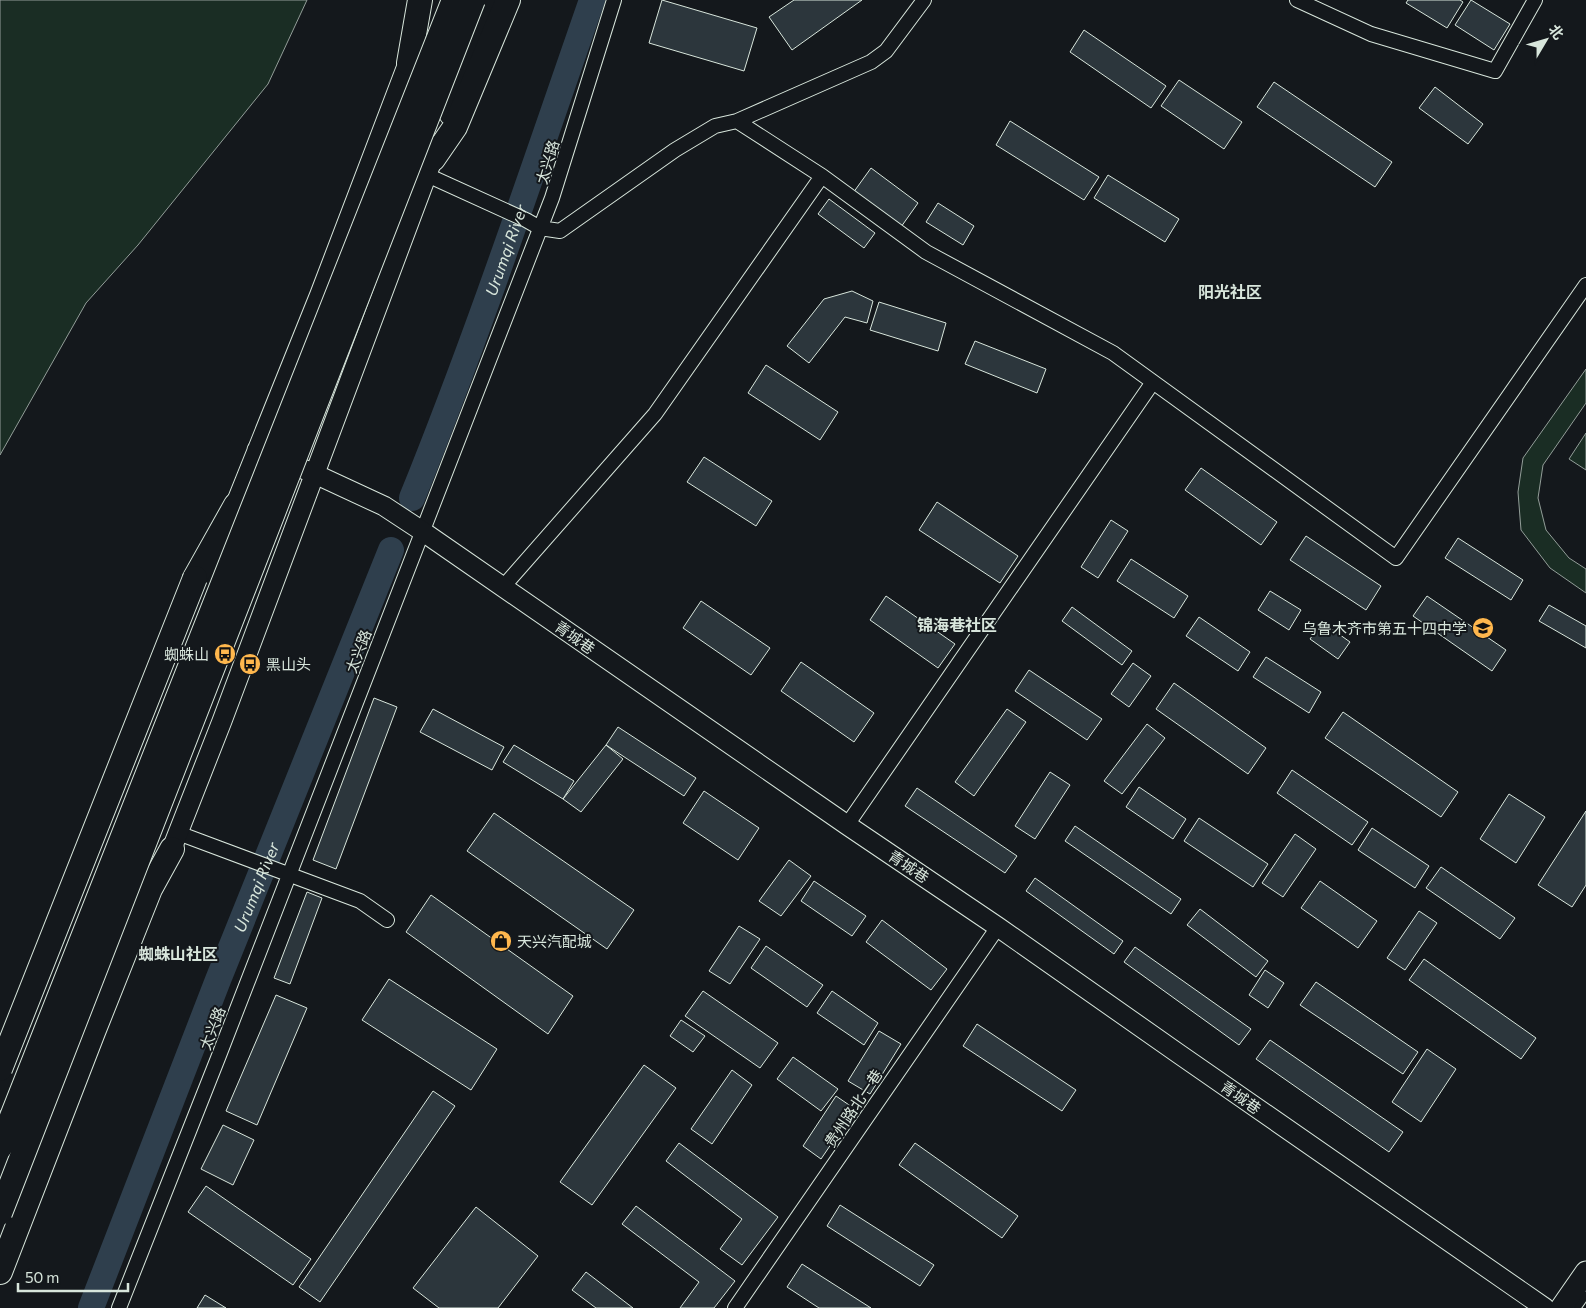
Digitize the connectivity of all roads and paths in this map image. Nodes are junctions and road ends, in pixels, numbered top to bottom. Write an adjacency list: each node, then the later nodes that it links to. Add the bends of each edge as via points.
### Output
1 (420, 0): 11 (highway)
2 (432, 0): 11 (main road)
3 (454, 0): 30 (highway, bridge)
4 (473, 0): 31 (highway, bridge)
5 (490, 0): 13 (main road)
6 (508, 0): 13 (highway, via 454,127)
7 (614, 0): 15 (street, 太兴路)
8 (924, 0): 12 (street, via 886,51 871,62)
9 (1297, 0): 10 (street, via 1371,34 1495,71)
10 (1535, 0)
11 (408, 63): 18 (main road)
12 (737, 120): 14 (street); 15 (street, via 715,126 675,150 560,231)
13 (430, 167): 15 (street); 19 (main road)
14 (822, 176): 17 (street, via 926,252 1113,353); 22 (street, via 655,414)
15 (540, 228): 21 (street, 太兴路)
16 (1586, 285): 17 (street, via 1396,558)
17 (1153, 382): 23 (street)
18 (257, 450): 19 (main road, 青城巷); 20 (main road)
19 (315, 474): 21 (main road, 青城巷, via 384,506); 24 (main road)
20 (236, 505): 28 (main road, via 151,726); 28 (highway, bridge, via 195,578)
21 (422, 531): 22 (main road, 青城巷); 25 (street, 太兴路)
22 (503, 587): 23 (main road, 青城巷)
23 (847, 825): 27 (main road, 青城巷)
24 (175, 841): 25 (street); 32 (highway, via 150,889); 34 (main road)
25 (284, 873): 26 (street, via 360,901); 36 (street, 太兴路)
26 (387, 920)
27 (998, 927): 37 (street, 贵州路北一巷); 38 (main road, 青城巷)
28 (4, 1069): 29 (main road)
29 (0, 1101)
30 (0, 1147)
31 (0, 1213)
32 (0, 1272)
33 (1586, 1272): 39 (main road)
34 (0, 1283)
35 (1586, 1295): 40 (lane)
36 (119, 1308)
37 (736, 1308)
38 (1545, 1308)
39 (1560, 1308)
40 (1577, 1308)

